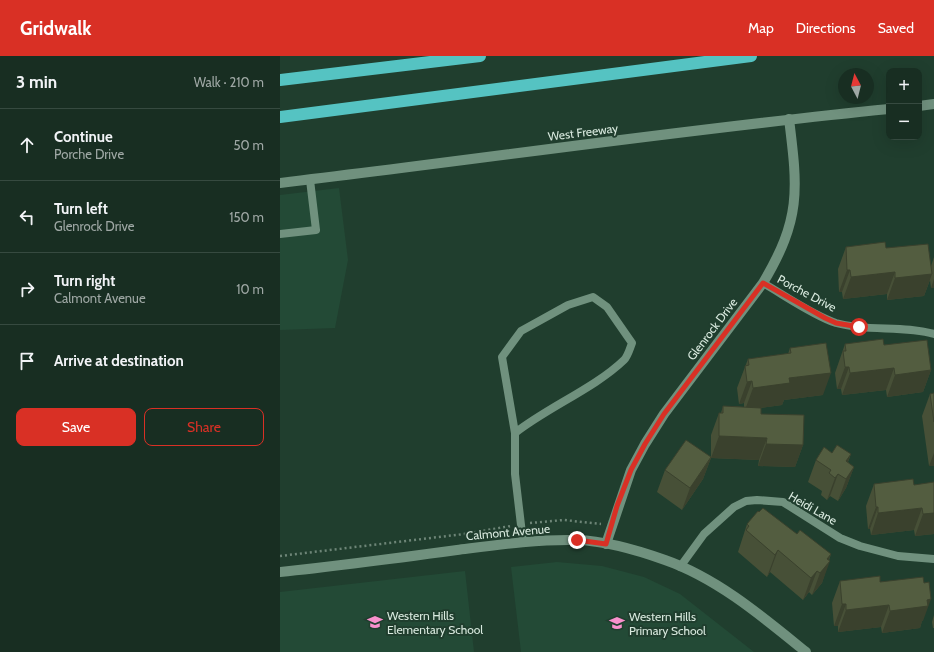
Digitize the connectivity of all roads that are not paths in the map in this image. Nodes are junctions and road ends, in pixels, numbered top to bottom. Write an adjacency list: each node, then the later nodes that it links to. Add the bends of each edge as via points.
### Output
1 (480, 56): 3 (highway)
2 (751, 56): 7 (highway)
3 (280, 80)
4 (934, 104): 5 (main road)
5 (922, 106)
6 (886, 109): 8 (main road, West Freeway)
7 (280, 117)
8 (789, 119): 9 (main road, West Freeway); 12 (main road, Glenrock Drive, via 796,186 794,208 787,236)
9 (310, 180): 10 (main road, West Freeway); 11 (lane, via 316,230)
10 (280, 183)
11 (280, 234)
12 (763, 283): 13 (lane, Porche Drive, via 836,323); 16 (main road, Glenrock Drive, via 664,414 645,444 631,470)
13 (934, 334)
14 (514, 433): 14 (lane, via 601,378 626,359 632,343 607,307 593,296 568,305 521,331 502,357); 15 (lane)
15 (523, 542): 16 (main road, Calmont Avenue, via 577,540); 19 (main road, Calmont Avenue)
16 (606, 544): 18 (main road, Calmont Avenue, via 631,549)
17 (934, 559): 18 (lane, Heidi Lane, via 898,556 860,546 840,538 784,502 757,500 746,501 734,507 704,534)
18 (680, 567): 20 (main road, Calmont Avenue, via 717,586 765,619)
19 (280, 572)
20 (802, 651)

